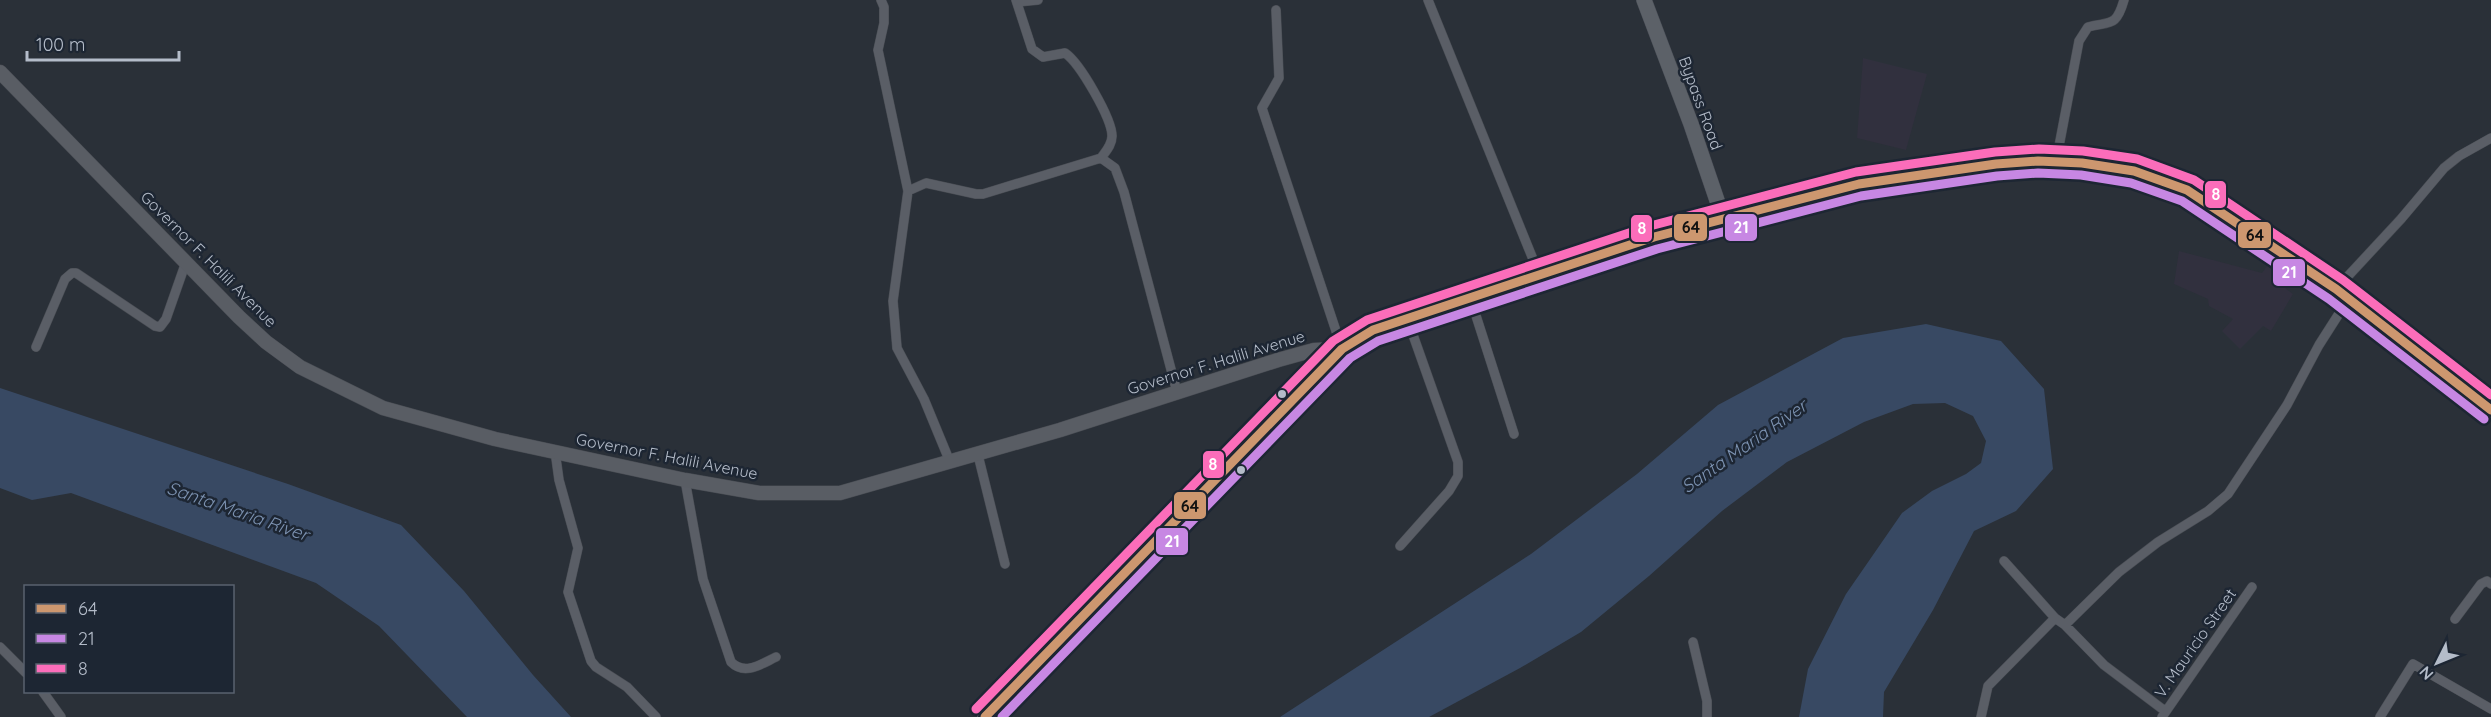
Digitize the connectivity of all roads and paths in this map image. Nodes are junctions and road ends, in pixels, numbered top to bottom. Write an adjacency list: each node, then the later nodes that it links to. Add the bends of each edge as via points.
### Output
1 (881, 0): 12 (street, via 885,7 878,50)
2 (1038, 0): 6 (street)
3 (1428, 0): 15 (street)
4 (1644, 0): 13 (main road, Bypass Road)
5 (2124, 0): 11 (street, via 2112,22 2088,27 2079,41)
6 (1016, 1): 10 (street, via 1032,50 1043,57 1065,53 1074,59 1089,82 1112,135)
7 (1276, 10): 21 (street, via 1280,78 1262,108)
8 (0, 72): 14 (main road, Governor F. Halili Avenue)
9 (2491, 138): 16 (street, via 2444,168)
10 (1101, 158): 12 (street, via 983,194 926,183); 22 (street, via 1115,168 1124,192)
11 (2056, 162): 13 (main road, Governor F. Halili Avenue, via 1996,164 1859,184); 16 (main road, Governor F. Halili Avenue, via 2134,171 2187,190)
12 (908, 191): 27 (street, via 893,301 897,348)
13 (1723, 218): 15 (main road, Governor F. Halili Avenue)
14 (186, 262): 20 (street, via 160,327 72,273 65,279); 25 (main road, Governor F. Halili Avenue, via 266,342 335,386 383,408)
15 (1539, 274): 17 (main road, Governor F. Halili Avenue)
16 (2336, 289): 18 (main road, Governor F. Halili Avenue)
17 (1470, 297): 19 (main road, Governor F. Halili Avenue); 24 (street)
18 (2349, 298): 23 (main road, Governor F. Halili Avenue); 36 (street, via 2287,405 2228,494 2119,572)
19 (1407, 318): 21 (main road, Governor F. Halili Avenue, via 1373,330); 29 (street, via 1458,462 1458,476)
20 (36, 347)
21 (1342, 349): 22 (main road, Governor F. Halili Avenue, via 1314,350); 46 (main road)
22 (1177, 392): 26 (main road, Governor F. Halili Avenue)
23 (2491, 410)
24 (1514, 434)
25 (555, 451): 28 (main road, Governor F. Halili Avenue); 45 (street, via 578,548 568,592 591,661 627,687)
26 (978, 455): 27 (main road, Governor F. Halili Avenue); 31 (street)
27 (950, 462): 28 (main road, Governor F. Halili Avenue, via 840,493 759,493)
28 (685, 480): 39 (street, via 703,579 731,662 747,670)
29 (1400, 546)
30 (2004, 561): 34 (street)
31 (1005, 564)
32 (2491, 584): 35 (street, via 2481,584)
33 (2252, 586): 43 (street, V. Mauricio Street)
34 (2055, 618): 36 (street); 48 (street, via 1988,686)
35 (2455, 619)
36 (2066, 625): 43 (street, via 2104,665)
37 (1693, 642): 47 (street, via 1707,700)
38 (0, 647): 40 (street)
39 (776, 657)
40 (24, 671)
41 (44, 693): 44 (street)
42 (2491, 711): 49 (street, via 2413,664); 50 (street)
43 (2164, 714)
44 (61, 717)
45 (656, 717)
46 (985, 717)
47 (1707, 717)
48 (1981, 717)
49 (2380, 717)
50 (2487, 717)

